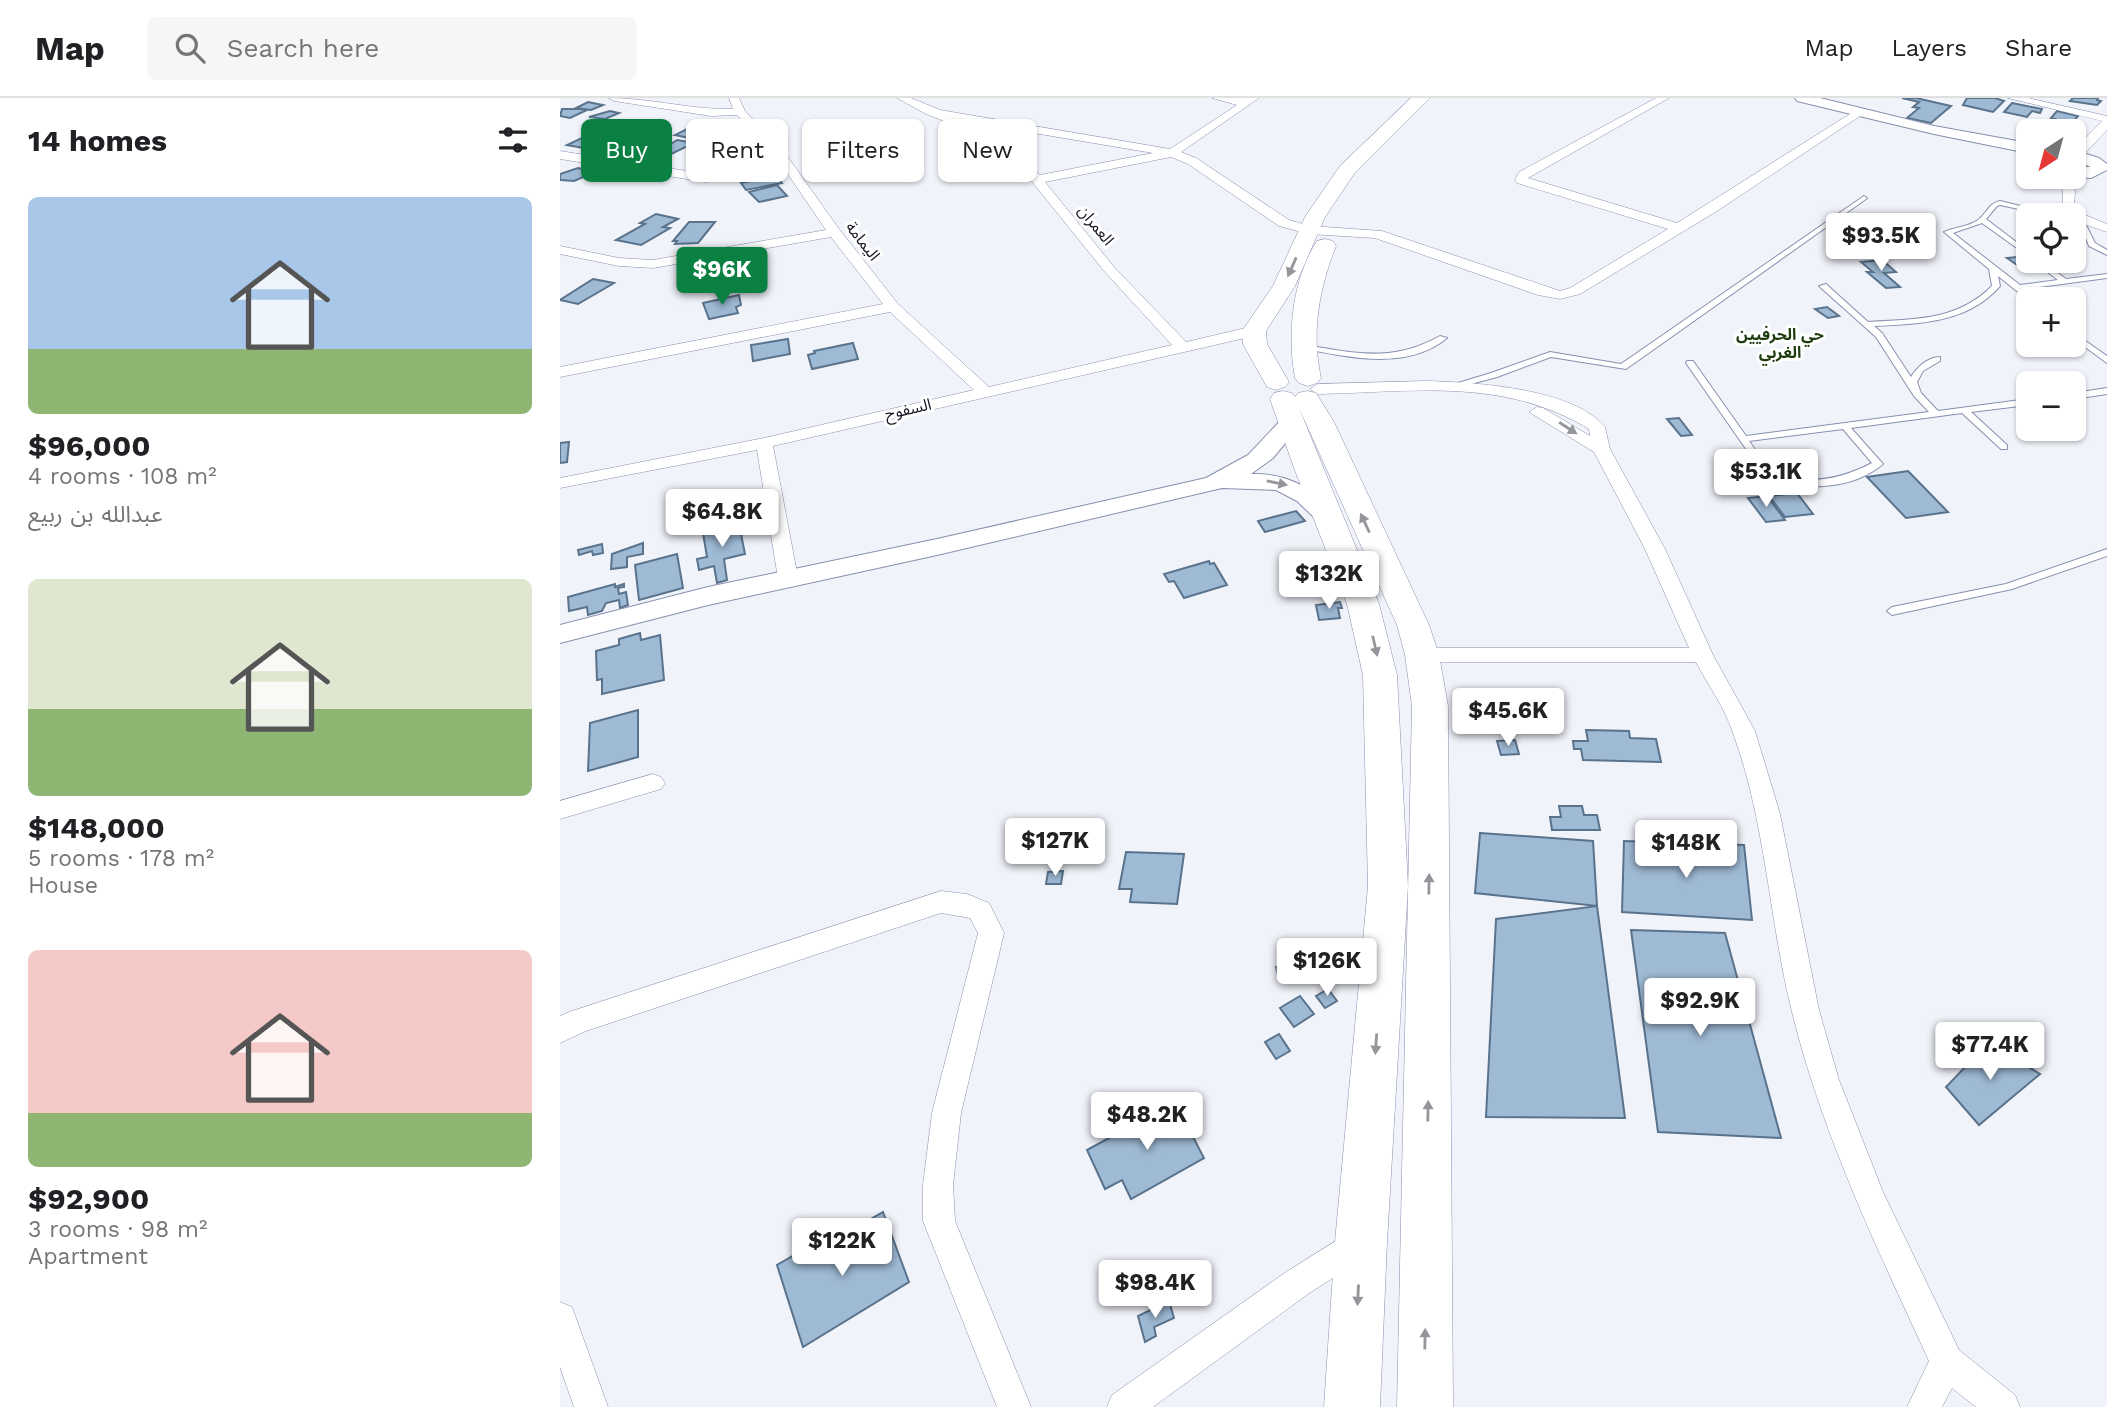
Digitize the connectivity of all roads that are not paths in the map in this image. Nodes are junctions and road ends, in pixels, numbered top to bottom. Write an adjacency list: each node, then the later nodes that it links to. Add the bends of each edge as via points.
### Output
1 (614, 98): 11 (street, via 711,113)
2 (734, 98): 11 (street, اليمامة)
3 (902, 98): 12 (street, العمران)
4 (1217, 98): 10 (street)
5 (1421, 98): 38 (main road, via 1347,170)
6 (1438, 98): 39 (main road, via 1377,156 1345,201)
7 (1664, 98): 36 (street, via 1521,180)
8 (1804, 98): 13 (street)
9 (2013, 98): 16 (street)
10 (1251, 100): 22 (street)
11 (740, 112): 14 (street, اليمامة)
12 (930, 112): 15 (street, العمران); 18 (street)
13 (1860, 112): 17 (street); 36 (street)
14 (746, 119)
15 (948, 119)
16 (2107, 121): 21 (street)
17 (1934, 130): 20 (street); 23 (street)
18 (1038, 131): 22 (street)
19 (2107, 141): 26 (street, via 2098,154)
20 (2016, 146)
21 (2086, 146)
22 (1172, 153): 28 (street); 38 (street, via 1192,161 1276,219)
23 (2016, 154)
24 (563, 158): 27 (street)
25 (788, 166): 40 (street, اليمامة)
26 (2100, 169): 30 (street)
27 (686, 175)
28 (1037, 180)
29 (1037, 182): 58 (street, العمران)
30 (2068, 191): 32 (street)
31 (1864, 198): 63 (lane, via 1623,367 1550,354)
32 (2068, 203)
33 (2016, 206): 34 (lane, via 1995,204)
34 (1983, 220): 42 (lane); 45 (lane, via 1948,232)
35 (2086, 222): 37 (street)
36 (1679, 228): 39 (street, via 1575,291 1560,295 1377,234)
37 (2107, 228)
38 (1309, 230): 39 (street); 54 (main road, one-way to 54)
39 (1332, 230): 56 (main road, via 1311,285)
40 (834, 232): 43 (street, via 653,264); 52 (street, اليمامة)
41 (2086, 233): 44 (lane, via 2092,244)
42 (2016, 245)
43 (560, 250)
44 (2107, 253)
45 (1993, 268): 50 (lane); 53 (lane, via 1996,286 1985,300 1962,312)
46 (2053, 273): 48 (lane)
47 (2107, 276): 48 (lane)
48 (2064, 281): 51 (lane)
49 (1823, 286): 53 (lane)
50 (2017, 287)
51 (2025, 287)
52 (893, 307): 62 (street); 65 (street, اليمامة)
53 (1867, 324): 64 (lane)
54 (1255, 337): 56 (main road, via 1275,349); 58 (street, السفوح); 68 (main road)
55 (1443, 338): 56 (lane, via 1402,356 1367,357)
56 (1304, 341): 68 (main road)
57 (2086, 344): 60 (lane)
58 (1181, 345): 65 (street, السفوح)
59 (1937, 359): 64 (lane, via 1920,369 1913,382)
60 (2107, 359)
61 (1690, 363): 73 (lane)
62 (560, 372)
63 (1447, 388): 68 (street); 76 (street, via 1498,389 1556,405 1597,427)
64 (1915, 389): 71 (lane)
65 (984, 391): 74 (street, السفوح)
66 (2107, 391): 67 (lane)
67 (2086, 394)
68 (1299, 396): 76 (street, one-way to 76, via 1509,403 1550,417); 78 (street, via 1264,457); 79 (main road); 84 (main road, one-way to 68, via 1321,422)
69 (2016, 403): 70 (lane)
70 (1964, 410): 71 (lane); 75 (lane)
71 (1936, 414): 72 (lane)
72 (1845, 426): 73 (lane); 73 (lane, via 1878,464 1847,479 1809,485 1770,477)
73 (1745, 439)
74 (764, 443): 77 (street, السفوح); 81 (street)
75 (2004, 447)
76 (1601, 449): 85 (street, via 1655,549)
77 (560, 483)
78 (1213, 483): 79 (street, one-way to 79, via 1255,480 1286,485 1302,491); 81 (street)
79 (1329, 518): 89 (main road, one-way to 89, via 1376,645 1380,676 1388,887)
80 (2107, 552): 82 (lane, via 2008,587)
81 (788, 578): 83 (street)
82 (1892, 611)
83 (560, 634)
84 (1425, 655): 85 (street); 96 (main road, one-way to 84, via 1430,706)
85 (1703, 655): 91 (street, via 1744,731 1758,773 1805,1010 1825,1080 1871,1200)
86 (653, 783): 87 (street)
87 (560, 810)
88 (560, 1030): 93 (street, via 941,902 978,908 987,916 991,933 942,1135 936,1191 939,1221)
89 (1361, 1242): 94 (street); 95 (main road, one-way to 95)
90 (560, 1319): 92 (street)
91 (1947, 1362): 97 (street); 98 (street)
92 (591, 1407)
93 (1014, 1407)
94 (1124, 1407)
95 (1352, 1407)
96 (1425, 1407)
97 (1924, 1407)
98 (2003, 1407)

